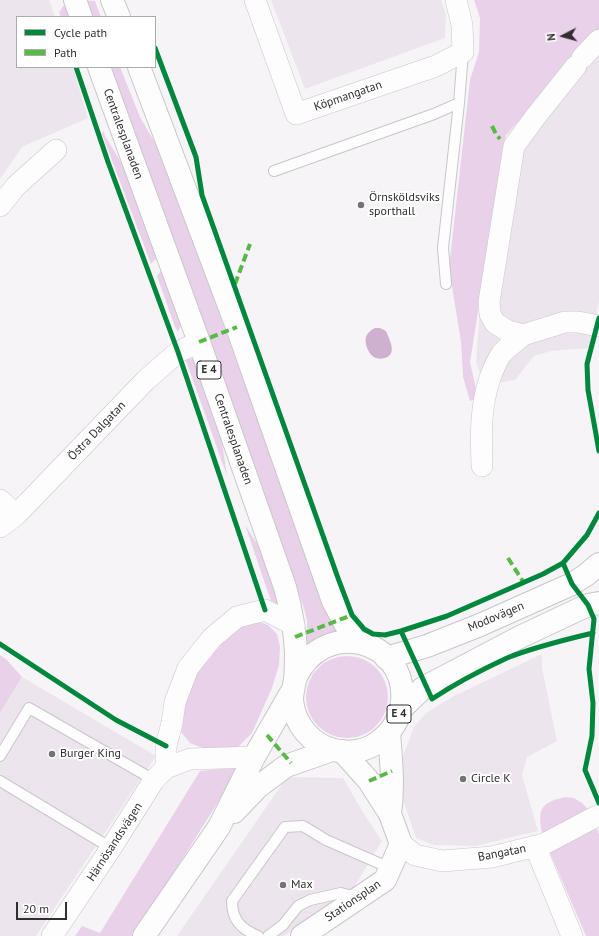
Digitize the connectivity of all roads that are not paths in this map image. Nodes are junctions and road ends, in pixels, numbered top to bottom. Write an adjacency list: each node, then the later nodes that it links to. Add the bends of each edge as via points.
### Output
1 (75, 0): 5 (main road)
2 (112, 0): 6 (main road)
3 (255, 0): 8 (street, Köpmangatan, via 296,114 436,66)
4 (456, 0): 8 (street, via 462,25)
5 (81, 16)
6 (119, 16)
7 (599, 40): 17 (street, via 514,146 489,302 490,314 495,323)
8 (463, 52): 11 (lane)
9 (99, 68): 18 (main road, Centralesplanaden / E 4)
10 (138, 68): 25 (main road, via 237,327 333,601)
11 (459, 103): 13 (lane); 15 (lane, via 443,248)
12 (56, 150): 14 (street, via 16,186)
13 (274, 170)
14 (0, 206)
15 (446, 284)
16 (599, 326): 17 (street, via 565,322)
17 (523, 335): 19 (street, via 502,354 493,369 487,388 482,409)
18 (199, 342): 21 (street, Östra Dalgatan, via 178,352 146,380); 24 (main road, Centralesplanaden / E 4, via 285,587)
19 (482, 466)
20 (0, 500): 21 (street)
21 (8, 521)
22 (599, 564): 26 (main road, Modovägen, via 572,584 487,622 427,646)
23 (599, 603): 28 (main road, via 588,605 520,637 426,687)
24 (294, 625): 27 (main road, Centralesplanaden / E 4); 33 (street, via 265,610 237,617 212,638 188,668 175,702)
25 (355, 642): 26 (main road, E 4, via 372,648); 27 (main road, E 4, via 338,642 322,647 308,657)
26 (386, 658): 28 (main road, E 4, via 395,669 400,682)
27 (294, 685): 30 (main road, E 4, via 294,710 302,728 315,741); 32 (main road, E 4)
28 (401, 709): 29 (main road, E 4)
29 (389, 732): 30 (main road, E 4, via 368,748 350,752); 35 (main road, via 392,771)
30 (337, 750): 35 (main road, via 369,781); 37 (main road, E 4, via 286,766 258,787)
31 (0, 756): 33 (lane, via 29,708)
32 (254, 757): 33 (street, via 190,759); 37 (main road, E 4)
33 (160, 774): 40 (street, Härnösandsvägen)
34 (0, 781): 40 (lane)
35 (390, 814): 38 (main road)
36 (599, 814): 39 (street, Bangatan, via 544,844)
37 (219, 827): 45 (main road, E 4)
38 (401, 844): 39 (street, Bangatan, via 415,855 442,861 492,857); 41 (main road, Stationsplan)
39 (535, 846): 48 (street)
40 (111, 848): 44 (street, Härnösandsvägen)
41 (390, 868): 42 (main road, Stationsplan, via 385,880); 43 (lane, via 326,840 303,826 285,827 232,901 235,918)
42 (360, 897): 46 (lane, via 340,893 310,900 298,906 283,925); 47 (main road, Stationsplan)
43 (253, 935)
44 (52, 936)
45 (144, 936)
46 (268, 936)
47 (302, 936)
48 (572, 936)

